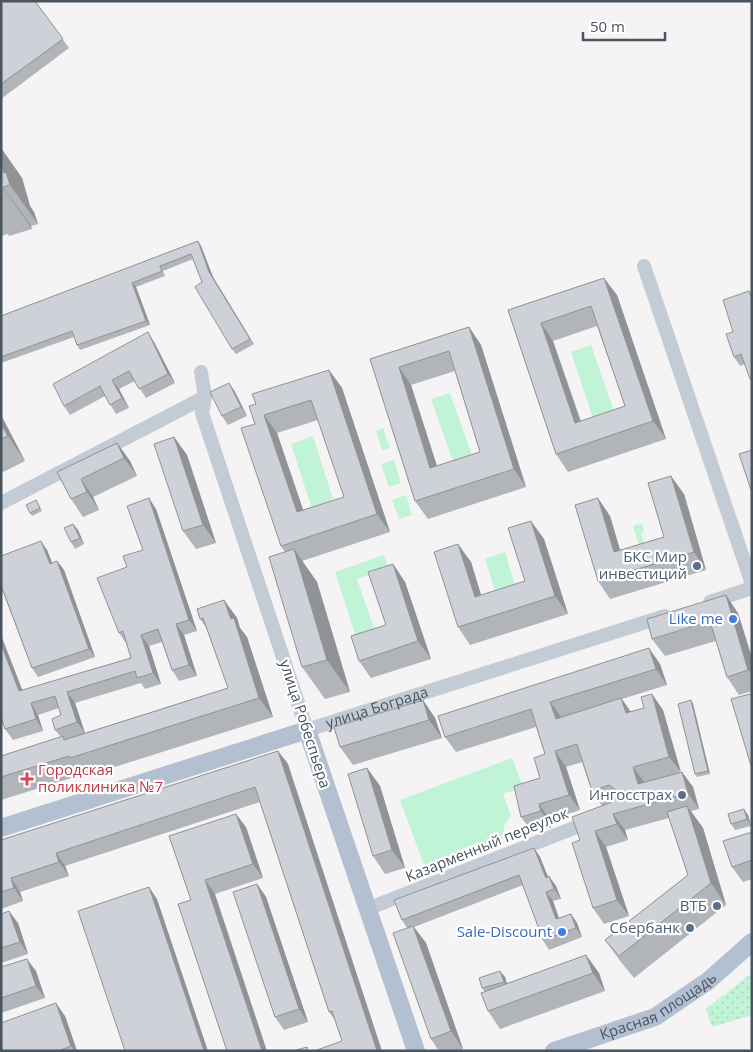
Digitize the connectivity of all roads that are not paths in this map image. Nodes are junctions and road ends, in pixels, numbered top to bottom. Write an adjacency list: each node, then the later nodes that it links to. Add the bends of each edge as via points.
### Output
1 (644, 266): 5 (street)
2 (201, 372): 3 (street, улица Робеспьера)
3 (206, 397): 4 (street); 9 (street, улица Робеспьера, via 202,413)
4 (1, 503)
5 (752, 584)
6 (752, 588): 7 (street)
7 (697, 606)
8 (678, 612): 9 (street, улица Бограда)
9 (307, 730): 11 (main road, улица Бограда); 12 (main road, улица Робеспьера)
10 (601, 817): 12 (street, Казарменный переулок)
11 (1, 828)
12 (367, 909): 14 (main road, улица Робеспьера)
13 (752, 942): 15 (main road, Красная площадь, via 708,981 656,1017)
14 (416, 1051)
15 (554, 1051)

